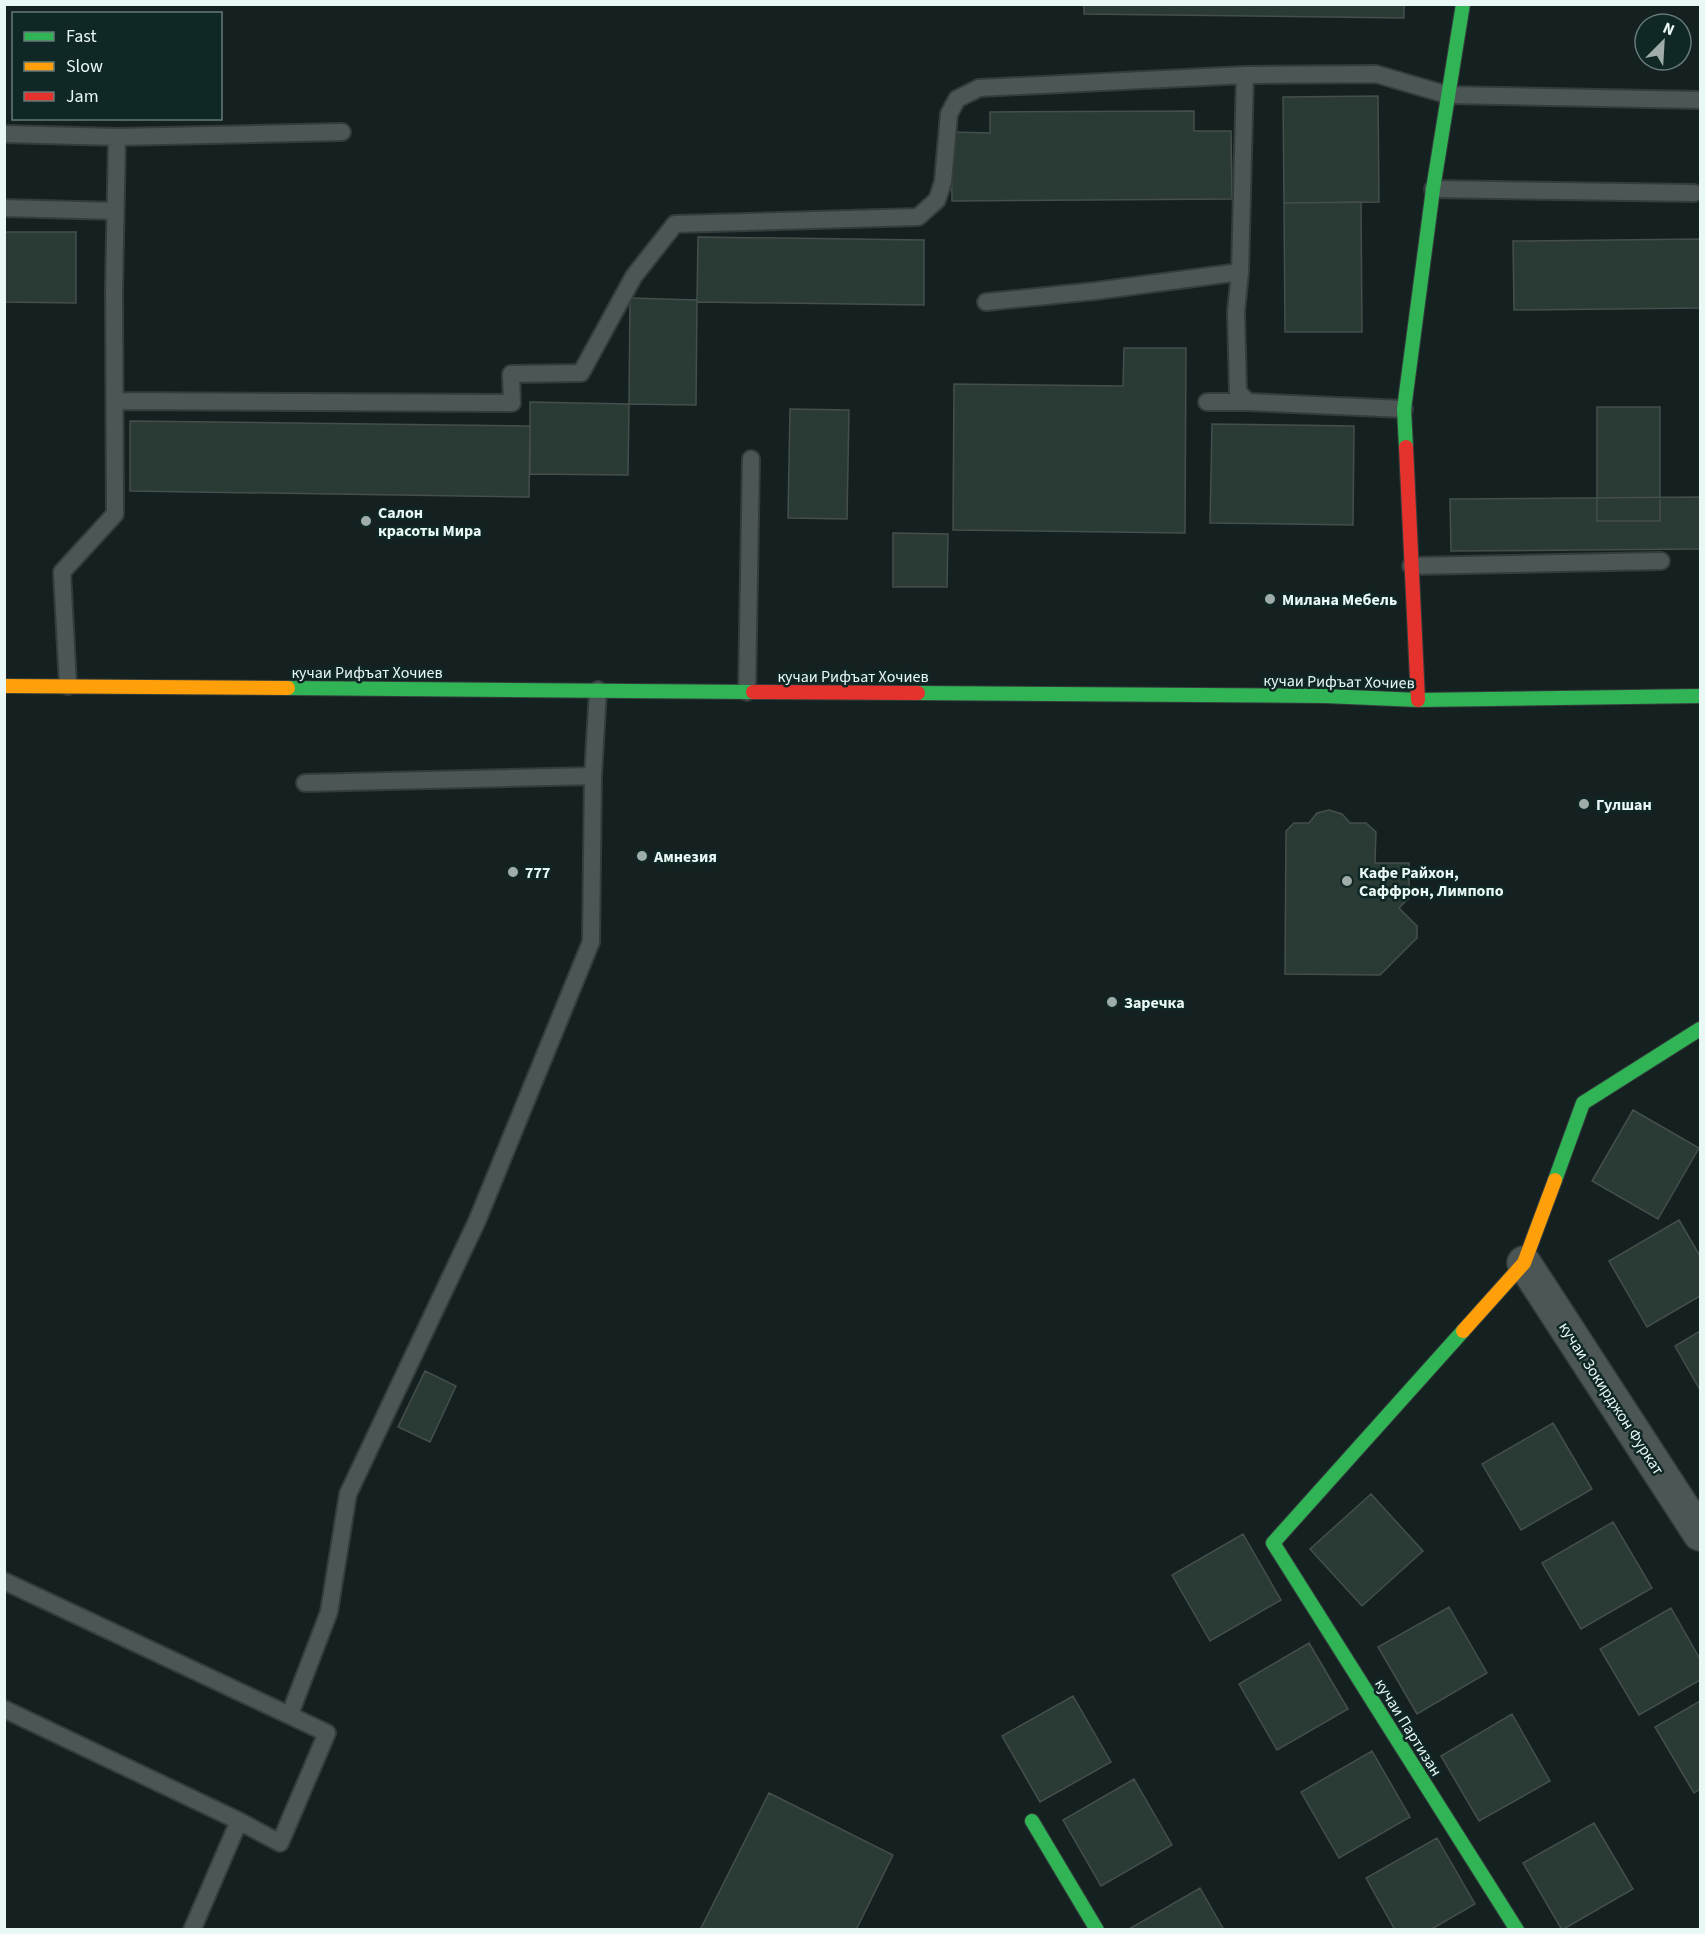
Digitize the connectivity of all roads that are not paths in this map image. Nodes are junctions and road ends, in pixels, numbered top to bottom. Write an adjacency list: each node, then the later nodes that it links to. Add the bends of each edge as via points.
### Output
1 (1463, 4): 3 (street)
2 (1245, 75): 3 (lane, via 1376,74); 12 (lane); 14 (lane, via 980,88 957,99 949,114 938,200 918,218 675,224 634,276 581,373 511,374 512,403)
3 (1448, 94): 4 (lane); 8 (street)
4 (1701, 100)
5 (342, 132): 7 (lane)
6 (4, 135): 7 (lane)
7 (117, 136): 11 (lane)
8 (1433, 189): 9 (lane); 17 (street)
9 (1694, 193)
10 (4, 208): 11 (lane)
11 (115, 211): 14 (lane)
12 (1239, 272): 13 (lane); 16 (lane, via 1238,392)
13 (986, 302)
14 (116, 401): 22 (lane, via 114,514 62,572)
15 (1207, 402): 16 (lane)
16 (1248, 402): 17 (lane)
17 (1404, 409): 20 (street)
18 (751, 459): 24 (lane)
19 (1661, 561): 20 (lane)
20 (1411, 566): 26 (street)
21 (4, 686): 22 (street, кучаи Рифъат Хочиев)
22 (68, 686): 23 (street, кучаи Рифъат Хочиев)
23 (598, 690): 24 (street, кучаи Рифъат Хочиев); 27 (lane)
24 (747, 692): 26 (street, кучаи Рифъат Хочиев)
25 (1701, 696): 26 (street, кучаи Рифъат Хочиев)
26 (1418, 700)
27 (593, 776): 28 (lane); 34 (lane, via 591,942 477,1221 348,1494 329,1612)
28 (305, 783)
29 (1701, 1029): 30 (street, via 1583,1103)
30 (1524, 1263): 31 (street, кучаи Зокирджон Фуркат); 39 (street, кучаи Партизан, via 1273,1543)
31 (1701, 1534)
32 (4, 1581): 34 (lane)
33 (4, 1709): 35 (lane)
34 (290, 1714): 35 (lane, via 327,1733 280,1843)
35 (239, 1821): 37 (lane)
36 (1032, 1821): 38 (street)
37 (192, 1929)
38 (1097, 1929)
39 (1517, 1929)

